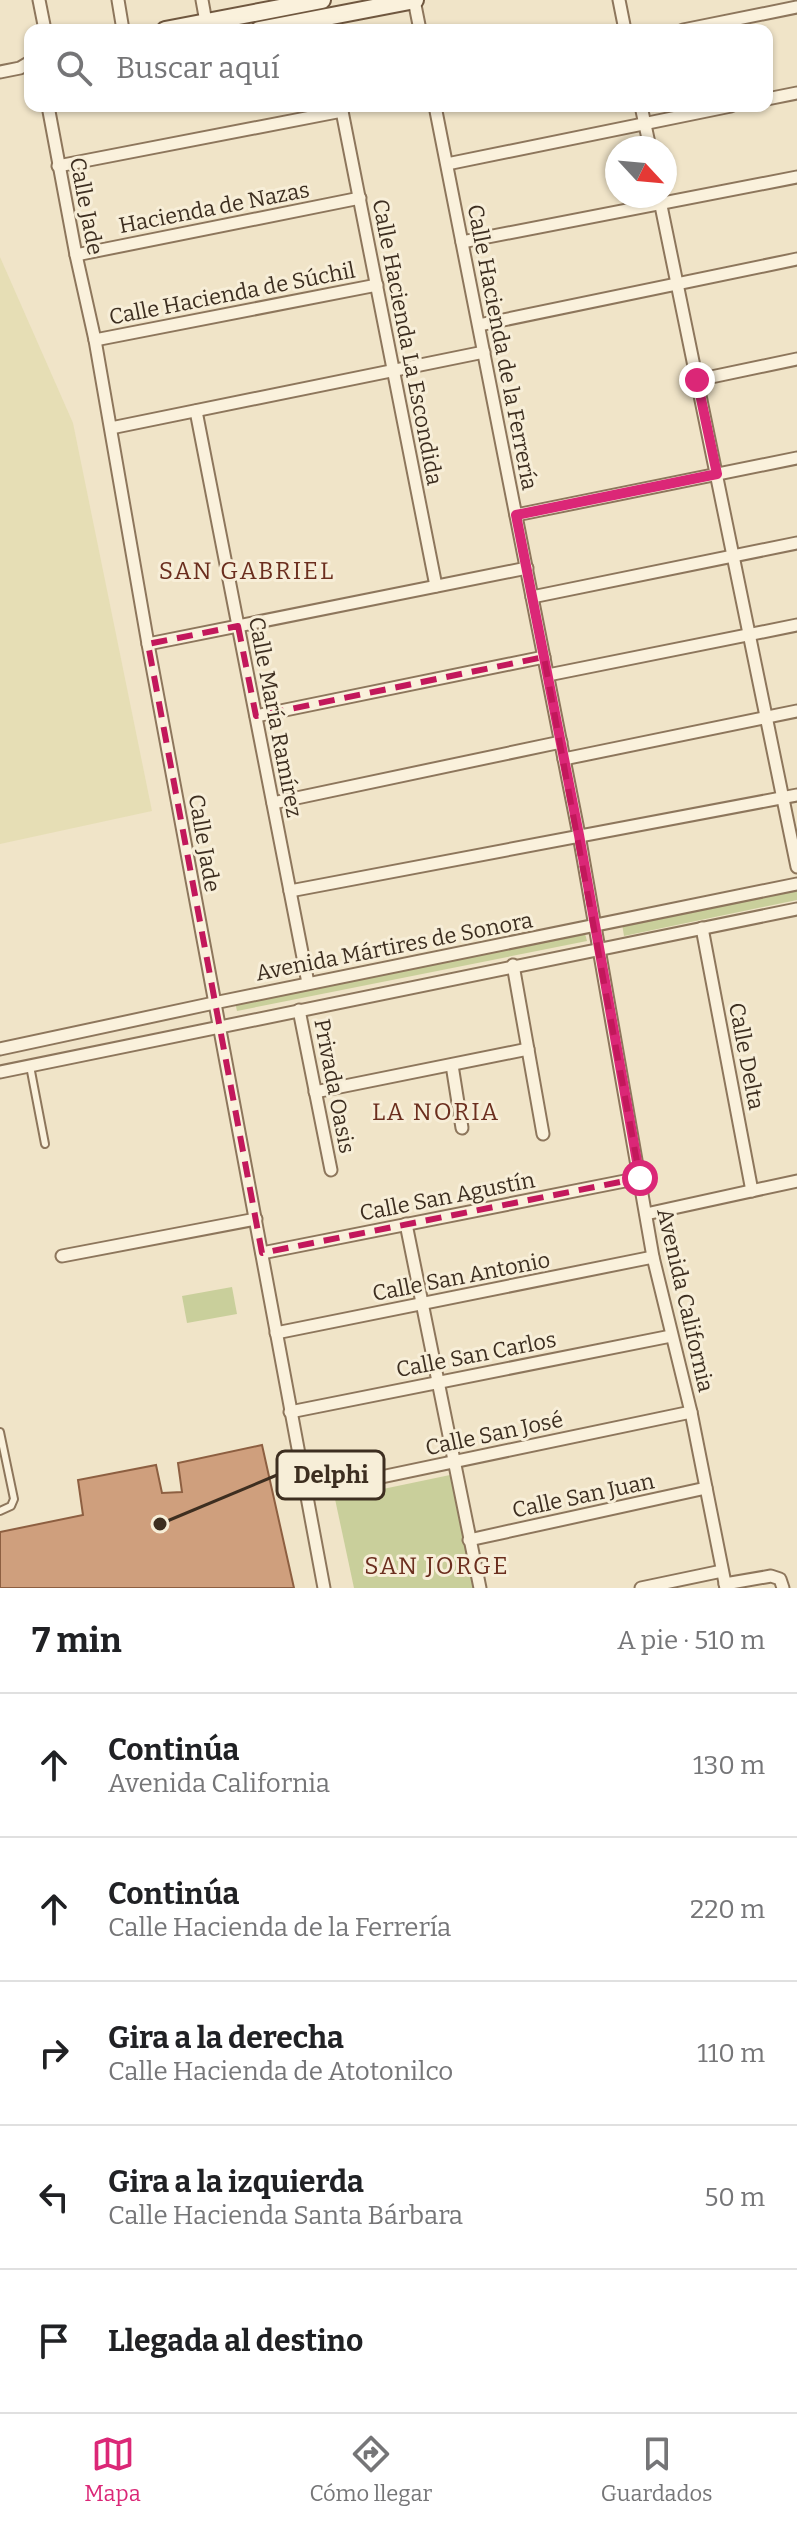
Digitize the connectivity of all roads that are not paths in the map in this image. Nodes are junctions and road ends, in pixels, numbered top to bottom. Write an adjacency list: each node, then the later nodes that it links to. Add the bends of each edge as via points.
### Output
1 (39, 0): 10 (street)
2 (118, 0): 11 (street)
3 (202, 0): 9 (street)
4 (322, 0): 7 (street)
5 (415, 0): 13 (street); 14 (street)
6 (619, 0): 15 (street)
7 (288, 3): 9 (street)
8 (797, 7): 16 (street)
9 (206, 22): 12 (street)
10 (44, 24)
11 (122, 24)
12 (196, 24)
13 (323, 24)
14 (419, 24)
15 (624, 24)
16 (713, 24)
17 (24, 67): 18 (street)
18 (0, 72)
19 (797, 93): 20 (street)
20 (773, 98)
21 (49, 112): 30 (street, Calle Jade)
22 (326, 112): 30 (street)
23 (342, 112): 33 (street, Calle Hacienda La Escondida)
24 (436, 112): 29 (street, Calle Hacienda de la Ferrería)
25 (642, 112): 27 (street)
26 (702, 112): 27 (street)
27 (645, 124): 28 (street); 29 (street)
28 (648, 136)
29 (447, 164): 36 (street, Calle Hacienda de la Ferrería)
30 (58, 166): 37 (street, Calle Jade)
31 (797, 177): 32 (street)
32 (677, 196)
33 (360, 198): 37 (street, Hacienda de Nazas); 40 (street, Calle Hacienda La Escondida)
34 (619, 208): 36 (street)
35 (662, 208): 39 (street)
36 (462, 242): 41 (street, Calle Hacienda de la Ferrería)
37 (76, 255): 42 (street, Calle Jade)
38 (797, 259): 39 (street)
39 (678, 284): 41 (street); 46 (street)
40 (377, 285): 42 (street, Calle Hacienda de Súchil); 45 (street, Calle Hacienda La Escondida)
41 (479, 325): 43 (street, Calle Hacienda de la Ferrería)
42 (95, 340): 48 (street, Calle Jade)
43 (484, 352): 45 (street); 51 (street, Calle Hacienda de la Ferrería)
44 (797, 359): 46 (street)
45 (393, 370): 47 (street); 55 (street, Calle Hacienda La Escondida)
46 (697, 380): 50 (street)
47 (196, 411): 48 (street); 58 (street, Calle María Ramírez)
48 (111, 428): 60 (street, Calle Jade)
49 (797, 458): 50 (street)
50 (717, 474): 51 (street); 53 (street)
51 (516, 515): 54 (street, Calle Hacienda de la Ferrería)
52 (797, 543): 53 (street)
53 (733, 556): 56 (street); 59 (street)
54 (527, 568): 55 (street); 56 (street, Calle Hacienda de la Ferrería)
55 (436, 586): 58 (street)
56 (532, 597): 61 (street, Calle Hacienda de la Ferrería)
57 (797, 625): 59 (street)
58 (238, 626): 60 (street); 64 (street, Calle María Ramírez)
59 (749, 635): 62 (street); 65 (street)
60 (148, 644): 81 (street, Calle Jade)
61 (544, 657): 62 (street, Calle Hacienda de la Ferrería); 64 (street)
62 (548, 675): 66 (street, Calle Hacienda de la Ferrería)
63 (797, 711): 65 (street)
64 (256, 716): 70 (street, Calle María Ramírez)
65 (766, 718): 67 (street); 69 (street)
66 (561, 742): 67 (street, Calle Hacienda de la Ferrería); 70 (street)
67 (564, 759): 71 (street, Calle Hacienda de la Ferrería)
68 (797, 795): 69 (street)
69 (783, 798): 71 (street); 72 (street)
70 (273, 803): 74 (street, Calle María Ramírez)
71 (579, 835): 74 (street); 76 (street, Calle Hacienda de la Ferrería)
72 (797, 867)
73 (797, 884): 76 (street, Avenida Mártires de Sonora)
74 (290, 891): 80 (street, Calle María Ramírez)
75 (797, 909): 77 (street, Avenida Mártires de Sonora)
76 (595, 925): 78 (street, Avenida California); 80 (street, Avenida Mártires de Sonora)
77 (702, 928): 78 (street, Avenida Mártires de Sonora); 96 (street, Calle Delta)
78 (599, 948): 79 (street, Avenida Mártires de Sonora); 94 (street, Avenida California)
79 (513, 965): 82 (street, Avenida Mártires de Sonora); 85 (street)
80 (308, 983): 81 (street, Avenida Mártires de Sonora)
81 (214, 1003): 83 (street, Calle Jade); 84 (street, Avenida Mártires de Sonora)
82 (299, 1010): 83 (street, Avenida Mártires de Sonora); 89 (street, Privada Oasis)
83 (220, 1026): 87 (street, Avenida Mártires de Sonora); 98 (street, Calle Jade)
84 (0, 1049)
85 (528, 1049): 86 (street); 91 (street)
86 (452, 1065): 89 (street); 90 (street)
87 (30, 1066): 88 (street, Avenida Mártires de Sonora); 92 (lane)
88 (0, 1072)
89 (315, 1092): 93 (street, Privada Oasis)
90 (462, 1128)
91 (543, 1134)
92 (45, 1144)
93 (331, 1170)
94 (640, 1178): 97 (street, Avenida California); 99 (street, Calle San Agustín)
95 (797, 1181): 96 (street)
96 (752, 1191): 97 (street)
97 (646, 1214): 102 (street, Avenida California)
98 (256, 1219): 100 (street, Calle Jade); 101 (street)
99 (406, 1224): 100 (street, Calle San Agustín); 103 (street)
100 (262, 1253): 104 (street, Calle Jade)
101 (62, 1256)
102 (653, 1257): 103 (street, Calle San Antonio); 105 (street, Avenida California)
103 (422, 1304): 104 (street, Calle San Antonio); 106 (street)
104 (276, 1333): 107 (street, Calle Jade)
105 (671, 1336): 106 (street, Calle San Carlos); 108 (street, Avenida California)
106 (439, 1382): 107 (street, Calle San Carlos); 110 (street)
107 (290, 1412): 112 (street, Calle Jade)
108 (691, 1412): 110 (street, Calle San José); 111 (street, Avenida California)
109 (0, 1432): 113 (lane, via 14,1499)
110 (454, 1462): 112 (street, Calle San José); 114 (street)
111 (706, 1488): 114 (street, Calle San Juan); 115 (street, Avenida California)
112 (305, 1493): 117 (street, Calle Jade)
113 (0, 1511)
114 (469, 1540): 118 (street)
115 (722, 1571): 116 (street, Avenida California); 119 (street)
116 (726, 1586): 120 (street, via 771,1576 780,1579)
117 (324, 1588)
118 (480, 1588)
119 (641, 1588)
120 (783, 1588)

